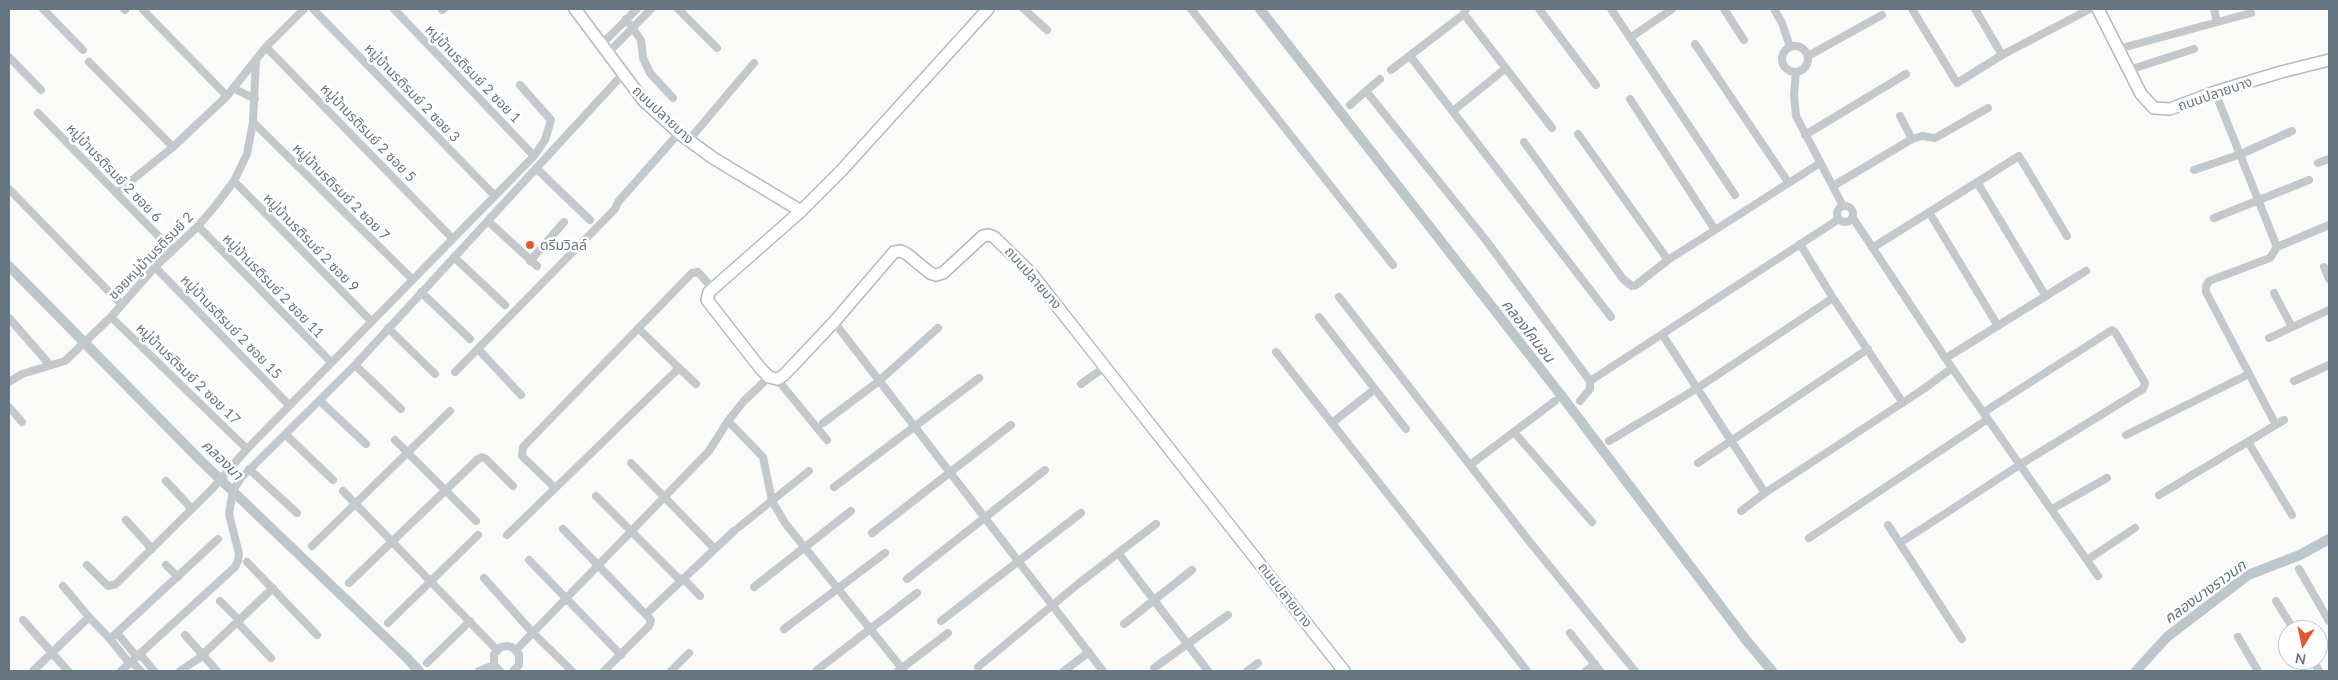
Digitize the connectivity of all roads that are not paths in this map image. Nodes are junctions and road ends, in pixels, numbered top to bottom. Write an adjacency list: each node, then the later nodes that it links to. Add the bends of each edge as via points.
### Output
1 (43, 9): 38 (street)
2 (304, 9): 33 (street)
3 (312, 9): 93 (street, หมู่บ้านรติรมย์ 2 ซอย 3)
4 (394, 9): 80 (street, หมู่บ้านรติรมย์ 2 ซอย 1)
5 (575, 9): 36 (street, ถนนปลายบาง)
6 (636, 9): 26 (street)
7 (651, 9): 28 (street)
8 (678, 9): 35 (street)
9 (988, 9): 97 (street, via 848,164)
10 (1024, 9): 29 (street)
11 (1191, 9): 117 (street)
12 (1539, 9): 56 (street)
13 (1611, 9): 30 (street)
14 (1672, 9): 30 (street)
15 (1724, 9): 31 (street)
16 (1774, 9): 34 (street)
17 (1912, 9): 40 (street, via 1956,83)
18 (1975, 9): 40 (street)
19 (2090, 9): 40 (street)
20 (2098, 9): 37 (street, ถนนปลายบาง)
21 (2214, 9): 27 (street)
22 (143, 10): 61 (street)
23 (1465, 11): 41 (street); 48 (street)
24 (2251, 13): 27 (street)
25 (1882, 15): 42 (street)
26 (626, 19): 28 (street); 36 (street)
27 (2217, 22): 37 (street)
28 (633, 26): 36 (street); 62 (street, via 641,40 645,65)
29 (1047, 30)
30 (1630, 38): 94 (street)
31 (1744, 40)
32 (1695, 44): 88 (street)
33 (266, 47): 44 (street); 109 (street, หมู่บ้านรติรมย์ 2 ซอย 5)
34 (1790, 47): 42 (street, via 1799,47); 51 (street, via 1784,53 1783,62)
35 (717, 48)
36 (604, 49): 52 (street, ถนนปลายบาง)
37 (2118, 49): 50 (street, ถนนปลายบาง)
38 (83, 50)
39 (2194, 50): 50 (street)
40 (2002, 55)
41 (1410, 56): 49 (street); 67 (street)
42 (1808, 56): 51 (street, via 1807,65)
43 (9, 57): 58 (street)
44 (256, 58): 57 (street); 64 (street, ซอยหมู่บ้านรติรมย์ 2)
45 (2329, 60): 60 (street, ถนนปลายบาง)
46 (90, 62): 78 (street)
47 (754, 63): 75 (street)
48 (1506, 68): 67 (street); 71 (street)
49 (1391, 70)
50 (2129, 70): 60 (street, ถนนปลายบาง, via 2141,94 2154,108 2170,110)
51 (1796, 72): 74 (street, via 1796,116)
52 (623, 74): 75 (street, ถนนปลายบาง, via 643,100); 84 (street)
53 (1906, 74): 74 (street)
54 (1380, 78): 59 (street)
55 (520, 85): 80 (street, via 552,120 545,140)
56 (1596, 85)
57 (233, 88): 61 (street); 64 (street)
58 (41, 90)
59 (1366, 91): 65 (street); 165 (street, via 1485,239)
60 (2216, 92): 79 (street)
61 (227, 96): 78 (street)
62 (673, 98)
63 (1630, 99): 107 (street)
64 (255, 100): 70 (street, ซอยหมู่บ้านรติรมย์ 2)
65 (1350, 105)
66 (1988, 108): 76 (street, via 1935,138 1922,136)
67 (1453, 111): 135 (street)
68 (38, 113): 92 (street, หมู่บ้านรติรมย์ 2 ซอย 6)
69 (1900, 116): 76 (street)
70 (253, 122): 87 (street, ซอยหมู่บ้านรติรมย์ 2, via 246,154); 122 (street, หมู่บ้านรติรมย์ 2 ซอย 7)
71 (1552, 128)
72 (2292, 131): 79 (street)
73 (1578, 134): 115 (street)
74 (1805, 135): 82 (street)
75 (684, 136): 97 (street, ถนนปลายบาง, via 741,176); 148 (street)
76 (1912, 139): 90 (street)
77 (1524, 142): 115 (street, via 1628,284 1636,285)
78 (173, 148): 92 (street)
79 (2241, 154): 85 (street); 95 (street)
80 (534, 156): 93 (street)
81 (2329, 159): 83 (street)
82 (1820, 162): 88 (street); 90 (street)
83 (2318, 163)
84 (537, 169): 102 (street); 103 (street)
85 (2194, 170)
86 (2309, 180): 95 (street)
87 (234, 181): 106 (street, ซอยหมู่บ้านรติรมย์ 2); 137 (street, หมู่บ้านรติรมย์ 2 ซอย 9)
88 (1788, 182): 107 (street)
89 (1977, 182): 98 (street); 108 (street, via 2018,156); 127 (street)
90 (1833, 186): 96 (street)
91 (9, 189): 130 (street)
92 (116, 193): 113 (street, หมู่บ้านรติรมย์ 2 ซอย 6)
93 (494, 195): 109 (street)
94 (1736, 195)
95 (2259, 200): 100 (street); 111 (street)
96 (1843, 206): 99 (street, via 1852,208); 101 (street, via 1837,213)
97 (800, 211): 124 (street)
98 (1929, 212): 112 (street); 139 (street)
99 (1853, 218): 101 (street, via 1848,222); 112 (street)
100 (2214, 218)
101 (1838, 219): 110 (street)
102 (590, 220)
103 (488, 221): 114 (street); 116 (street)
104 (564, 222): 116 (street)
105 (2329, 225): 111 (street)
106 (198, 226): 113 (street, ซอยหมู่บ้านรติรมย์ 2); 151 (street, หมู่บ้านรติรมย์ 2 ซอย 11)
107 (1715, 230): 115 (street)
108 (2067, 236)
109 (452, 238): 122 (street)
110 (1800, 244): 129 (street); 144 (street)
111 (2277, 247): 160 (street, via 2270,258 2209,281 2206,286 2206,292)
112 (1872, 248): 150 (street)
113 (172, 250): 119 (street, ซอยหมู่บ้านรติรมย์ 2)
114 (454, 257): 125 (street); 131 (street)
115 (1668, 260)
116 (530, 261): 118 (street)
117 (1394, 265)
118 (537, 266)
119 (155, 267): 130 (street, ซอยหมู่บ้านรติรมย์ 2); 176 (street, หมู่บ้านรติรมย์ 2 ซอย 15)
120 (2324, 267): 123 (street)
121 (2086, 271): 127 (street)
122 (412, 279): 137 (street)
123 (2329, 279)
124 (713, 289): 142 (street, via 695,271); 161 (street, via 707,297 709,304)
125 (421, 292): 141 (street); 146 (street)
126 (2274, 294): 140 (street)
127 (2045, 295): 139 (street)
128 (1339, 297): 204 (street)
129 (1833, 298): 147 (street); 169 (street)
130 (120, 304): 133 (street, ซอยหมู่บ้านรติรมย์ 2)
131 (504, 305)
132 (2329, 310): 140 (street)
133 (111, 317): 152 (street, ซอยหมู่บ้านรติรมย์ 2, via 65,361); 199 (street, หมู่บ้านรติรมย์ 2 ซอย 17)
134 (1319, 317): 170 (street)
135 (1611, 317)
136 (9, 318): 152 (street)
137 (371, 322): 151 (street)
138 (834, 322): 155 (street, ถนนปลายบาง, via 894,252 907,254 936,275 943,273 983,236 989,235 1002,243 1031,273); 161 (street, ถนนปลายบาง, via 784,375); 164 (street)
139 (1998, 326): 150 (street)
140 (2292, 327): 145 (street)
141 (388, 328): 153 (street); 159 (street)
142 (638, 328): 156 (street); 213 (street, via 523,447 522,456)
143 (938, 328): 164 (street)
144 (1662, 334): 165 (street); 169 (street)
145 (2269, 338)
146 (470, 339)
147 (1868, 349): 175 (street); 195 (street)
148 (479, 350): 158 (street); 171 (street)
149 (1276, 352): 185 (street)
150 (1946, 358): 157 (street)
151 (331, 362): 176 (street)
152 (50, 364): 166 (street, ซอยหมู่บ้านรติรมย์ 2)
153 (355, 365): 172 (street); 178 (street)
154 (2329, 365): 163 (street)
155 (1105, 367): 168 (street); 336 (street, ถนนปลายบาง)
156 (679, 368): 167 (street); 213 (street)
157 (1952, 368): 175 (street); 180 (street)
158 (455, 372)
159 (435, 374)
160 (2249, 374): 187 (street); 192 (street)
161 (773, 378): 182 (street, via 743,402); 194 (street)
162 (979, 378): 188 (street)
163 (2294, 380)
164 (879, 381): 184 (street); 188 (street)
165 (1590, 381): 174 (street, via 1590,389)
166 (9, 382)
167 (696, 384)
168 (1081, 384)
169 (1696, 388): 195 (street); 196 (street)
170 (1375, 390): 185 (street); 189 (street)
171 (521, 395)
172 (320, 401): 191 (street); 198 (street)
173 (1555, 401): 190 (street)
174 (1580, 401)
175 (1904, 403): 217 (street)
176 (289, 405): 199 (street)
177 (9, 407): 183 (street)
178 (401, 409)
179 (450, 411): 200 (street)
180 (1986, 415): 203 (street); 203 (street, via 2107,332 2115,332 2145,383 2143,390); 242 (street)
181 (2284, 420): 187 (street)
182 (728, 421): 220 (street, via 709,451); 221 (street, via 762,457)
183 (22, 422)
184 (823, 423)
185 (1332, 423): 337 (street)
186 (1012, 425): 208 (street)
187 (2276, 425): 197 (street)
188 (914, 426): 208 (street); 214 (street)
189 (1406, 429)
190 (1514, 432): 204 (street); 233 (street)
191 (286, 435): 205 (street); 210 (street)
192 (2126, 435)
193 (395, 440): 200 (street)
194 (827, 440)
195 (1732, 440): 202 (street); 217 (street)
196 (1609, 441)
197 (2248, 442): 218 (street); 229 (street)
198 (366, 444)
199 (247, 448): 223 (street)
200 (408, 452): 215 (street); 222 (street)
201 (630, 463): 220 (street)
202 (1698, 463)
203 (2021, 464): 224 (street); 245 (street)
204 (1470, 465): 340 (street)
205 (249, 469): 227 (street); 310 (street, via 234,490 230,505 230,524 238,561)
206 (1045, 470): 230 (street)
207 (809, 471): 221 (street)
208 (950, 473): 230 (street); 239 (street)
209 (2107, 478): 224 (street)
210 (333, 480)
211 (166, 481): 223 (street)
212 (513, 486): 215 (street, via 482,457)
213 (554, 487): 241 (street)
214 (834, 487)
215 (445, 490): 232 (street); 244 (street)
216 (343, 491): 222 (street)
217 (1766, 492): 226 (street)
218 (2159, 495)
219 (596, 496): 238 (street)
220 (666, 498): 238 (street); 249 (street)
221 (772, 501): 247 (street); 249 (street)
222 (355, 504): 244 (street); 246 (street)
223 (192, 509): 248 (street)
224 (2052, 509): 253 (street)
225 (851, 511): 247 (street)
226 (1742, 511)
227 (297, 513)
228 (1082, 513): 255 (street)
229 (2292, 515)
230 (984, 517): 255 (street); 264 (street)
231 (126, 520): 248 (street)
232 (476, 521)
233 (1592, 522)
234 (1156, 524): 251 (street)
235 (1888, 525): 245 (street)
236 (2135, 528): 253 (street)
237 (563, 529): 258 (street)
238 (633, 532): 258 (street); 265 (street)
239 (872, 533)
240 (478, 535): 266 (street)
241 (507, 535)
242 (1809, 538)
243 (218, 539): 262 (street)
244 (392, 542): 266 (street); 267 (street)
245 (1900, 543): 299 (street)
246 (312, 546)
247 (804, 546): 269 (street); 271 (street)
248 (152, 549): 257 (street, via 112,586)
249 (715, 549): 265 (street)
250 (885, 553): 271 (street)
251 (1118, 554): 275 (street); 278 (street)
252 (529, 560): 274 (street)
253 (2087, 560): 261 (street)
254 (247, 562): 270 (street)
255 (1019, 562): 278 (street); 286 (street)
256 (166, 565): 262 (street)
257 (87, 566)
258 (599, 566): 274 (street); 279 (street)
259 (2299, 569): 287 (street)
260 (1192, 570): 275 (street)
261 (2098, 576)
262 (178, 577): 294 (street)
263 (484, 578): 292 (street)
264 (907, 579)
265 (682, 580): 273 (street); 279 (street)
266 (431, 581): 285 (street); 288 (street)
267 (349, 584)
268 (63, 586): 281 (street)
269 (754, 587)
270 (273, 588): 284 (street); 297 (street)
271 (839, 589): 290 (street); 291 (street)
272 (917, 593): 290 (street)
273 (700, 596)
274 (565, 600): 292 (street); 308 (street)
275 (1154, 600): 289 (street); 301 (street)
276 (220, 601): 284 (street)
277 (2276, 601): 283 (street)
278 (1053, 606): 304 (street); 315 (street)
279 (646, 614): 308 (street, via 651,624)
280 (1228, 616): 301 (street)
281 (89, 617): 300 (street); 305 (street)
282 (23, 620): 305 (street)
283 (2288, 620)
284 (238, 621): 307 (street); 309 (street)
285 (470, 621): 302 (street); 311 (street)
286 (941, 621)
287 (2329, 621)
288 (388, 623)
289 (1124, 624)
290 (870, 629): 317 (street); 318 (street)
291 (784, 630)
292 (532, 632): 303 (street); 329 (street)
293 (948, 632): 318 (street)
294 (117, 633): 300 (street); 310 (street)
295 (1570, 633): 314 (street)
296 (185, 635): 307 (street)
297 (317, 635)
298 (2238, 637): 341 (street)
299 (1962, 638)
300 (110, 639): 310 (street)
301 (1187, 644): 316 (street); 334 (street)
302 (497, 650): 303 (street, via 507,646); 313 (street)
303 (516, 650): 328 (street, via 520,660)
304 (1089, 652): 332 (street); 333 (street)
305 (53, 653): 319 (street); 320 (street)
306 (689, 653): 331 (street)
307 (202, 655): 324 (street); 325 (street)
308 (621, 655): 330 (street)
309 (272, 658)
310 (135, 659): 321 (street); 322 (street); 323 (street)
311 (428, 663)
312 (1258, 663): 335 (street)
313 (494, 664): 326 (street); 327 (street)
314 (1595, 664): 338 (street); 339 (street)
315 (978, 666)
316 (1154, 668)
317 (817, 670)
318 (901, 670)
319 (33, 671)
320 (68, 671)
321 (121, 671)
322 (141, 671)
323 (154, 671)
324 (180, 671)
325 (217, 671)
326 (479, 671)
327 (500, 671)
328 (516, 671)
329 (572, 671)
330 (604, 671)
331 (671, 671)
332 (1064, 671)
333 (1104, 671)
334 (1208, 671)
335 (1247, 671)
336 (1344, 671)
337 (1527, 671)
338 (1586, 671)
339 (1600, 671)
340 (1635, 671)
341 (2258, 671)

